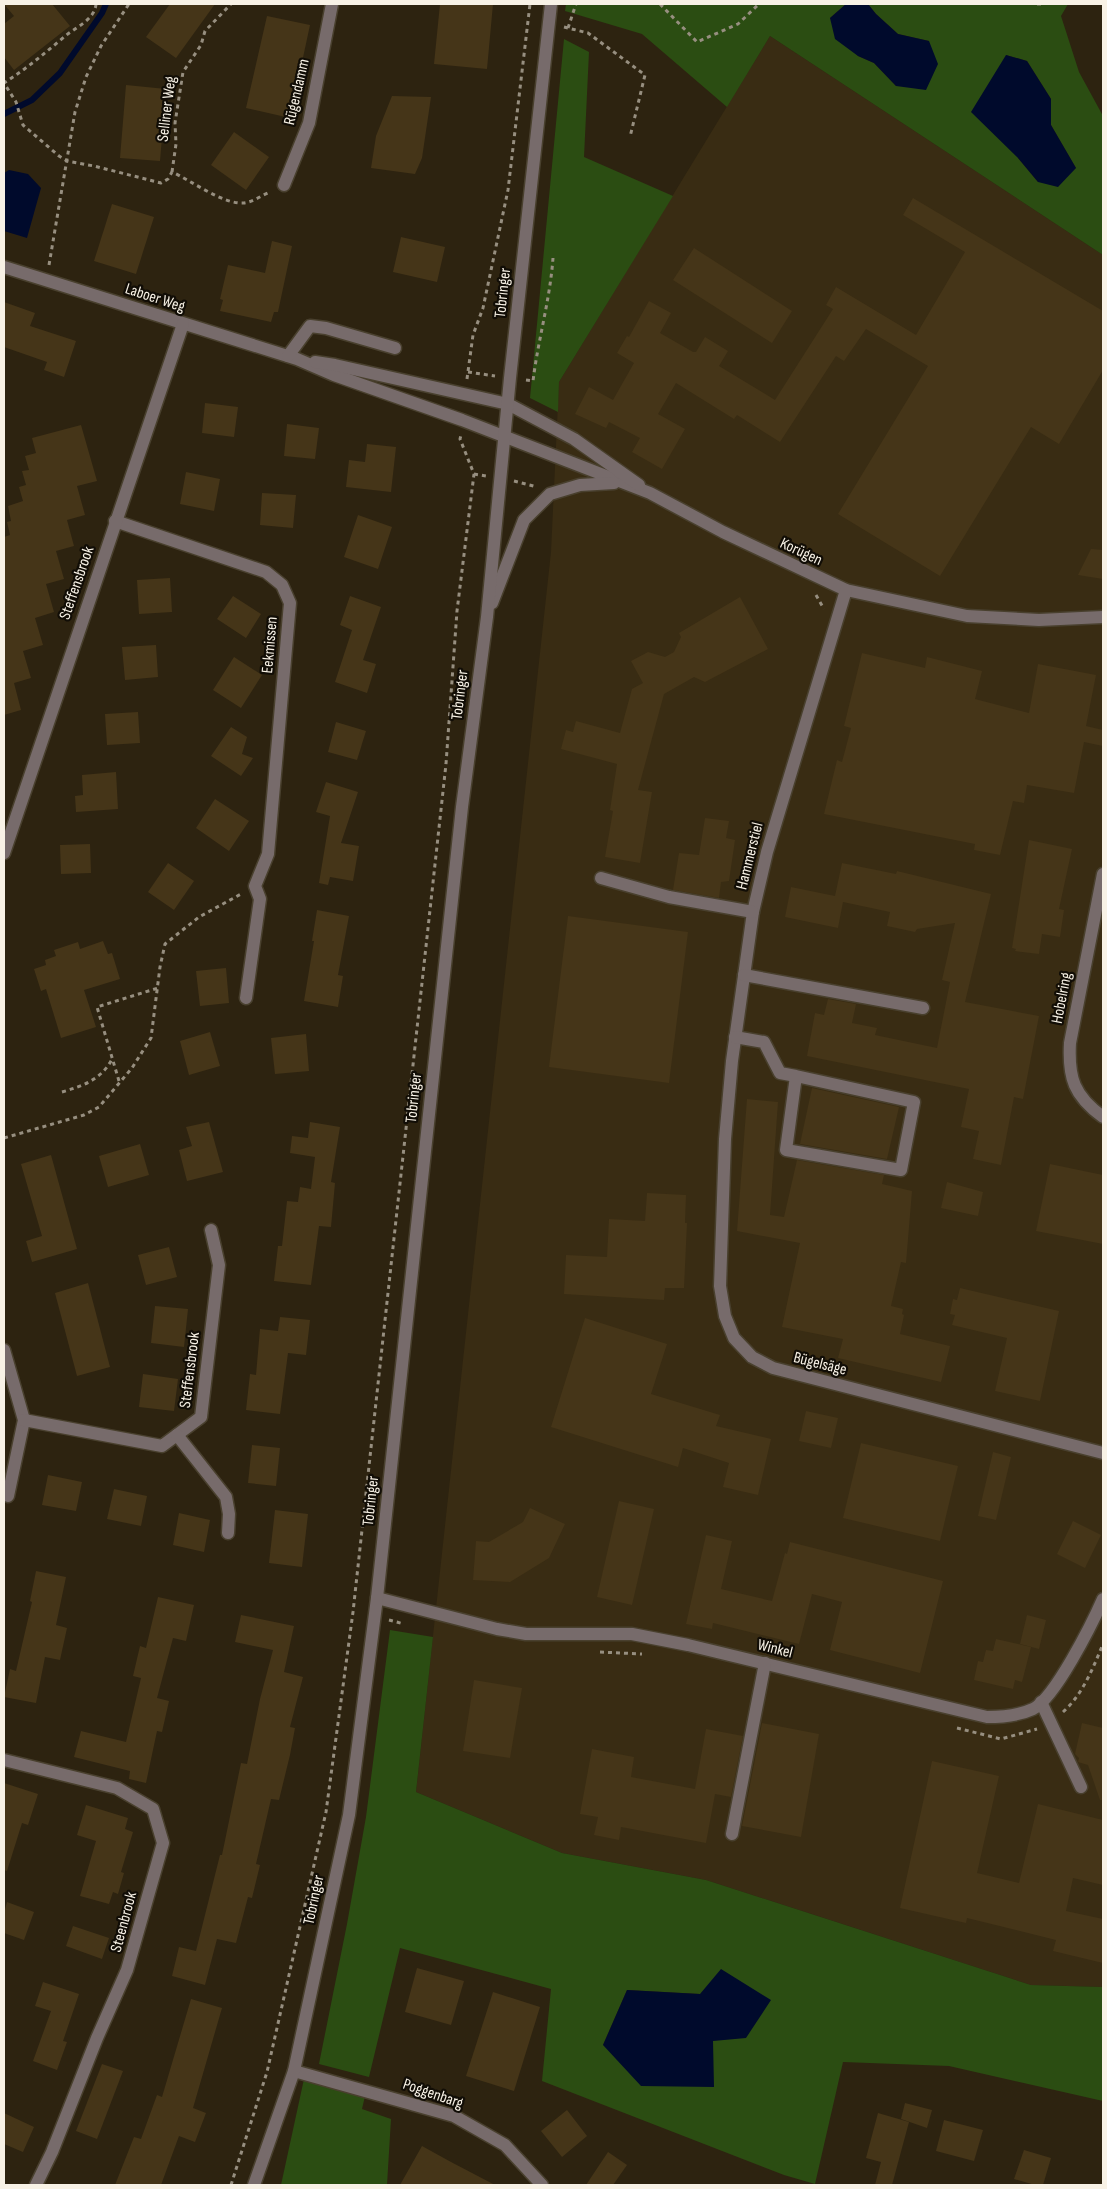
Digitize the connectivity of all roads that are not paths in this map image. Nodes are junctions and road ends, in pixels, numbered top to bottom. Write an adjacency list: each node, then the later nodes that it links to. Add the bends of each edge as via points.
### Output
1 (332, 4): 3 (street, Rügendamm, via 309,123)
2 (551, 4): 8 (street, Tobringer)
3 (284, 185)
4 (4, 267): 5 (street, Laboer Weg)
5 (183, 324): 7 (street, Laboer Weg); 12 (street, Steffensbrook)
6 (395, 348): 7 (street, via 310,326)
7 (293, 358): 8 (street, Laboer Weg, via 335,364); 9 (street, Laboer Weg)
8 (508, 404): 9 (street, Tobringer); 11 (street, Laboer Weg, via 574,439)
9 (505, 438): 10 (street, Korügen); 14 (street, Tobringer)
10 (619, 482): 11 (street, Korügen); 14 (street, via 580,485 550,494 524,520)
11 (650, 493): 13 (street, Korügen)
12 (115, 521): 16 (street, Steffensbrook); 21 (street, Eekmissen, via 266,572 282,585 290,603 268,854 255,886 260,899)
13 (846, 590): 15 (street, Korügen, via 967,616 1039,620); 19 (street, Hammerstiel, via 767,852)
14 (487, 617): 34 (street, Tobringer, via 462,807)
15 (1103, 617)
16 (4, 852)
17 (1103, 874): 25 (street, Hobelring, via 1068,1066 1075,1086 1088,1106)
18 (601, 878): 19 (street, via 668,897)
19 (753, 912): 20 (street, Hammerstiel)
20 (744, 975): 22 (street); 23 (street, Hammerstiel)
21 (246, 998)
22 (923, 1008)
23 (736, 1037): 24 (street, via 764,1042 780,1073); 26 (street, Hammerstiel)
24 (796, 1076): 24 (street, via 914,1102 901,1170 786,1150)
25 (1103, 1116)
26 (725, 1139): 31 (street, Bügelsäge, via 720,1286 725,1316 734,1338 752,1357 773,1368)
27 (211, 1230): 30 (street, Steffensbrook, via 219,1265 201,1417)
28 (4, 1350): 29 (street)
29 (24, 1420): 30 (street, Steffensbrook, via 162,1446); 32 (street)
30 (177, 1435): 33 (street, via 226,1497)
31 (1103, 1453)
32 (8, 1496)
33 (228, 1533)
34 (377, 1598): 36 (street, Winkel, via 526,1634 632,1634); 41 (street, Tobringer, via 349,1815)
35 (1103, 1599): 37 (street, Winkel, via 1090,1628 1052,1692)
36 (764, 1663): 37 (street, Winkel, via 988,1717 1009,1717 1034,1709); 40 (street)
37 (1041, 1702): 39 (street)
38 (4, 1760): 42 (street, Steenbrook, via 117,1788 153,1809 162,1843 128,1970)
39 (1081, 1787)
40 (732, 1834)
41 (294, 2071): 43 (street, Tobringer); 44 (street, Poggenbarg, via 454,2116 505,2145)
42 (36, 2185)
43 (254, 2185)
44 (542, 2185)

